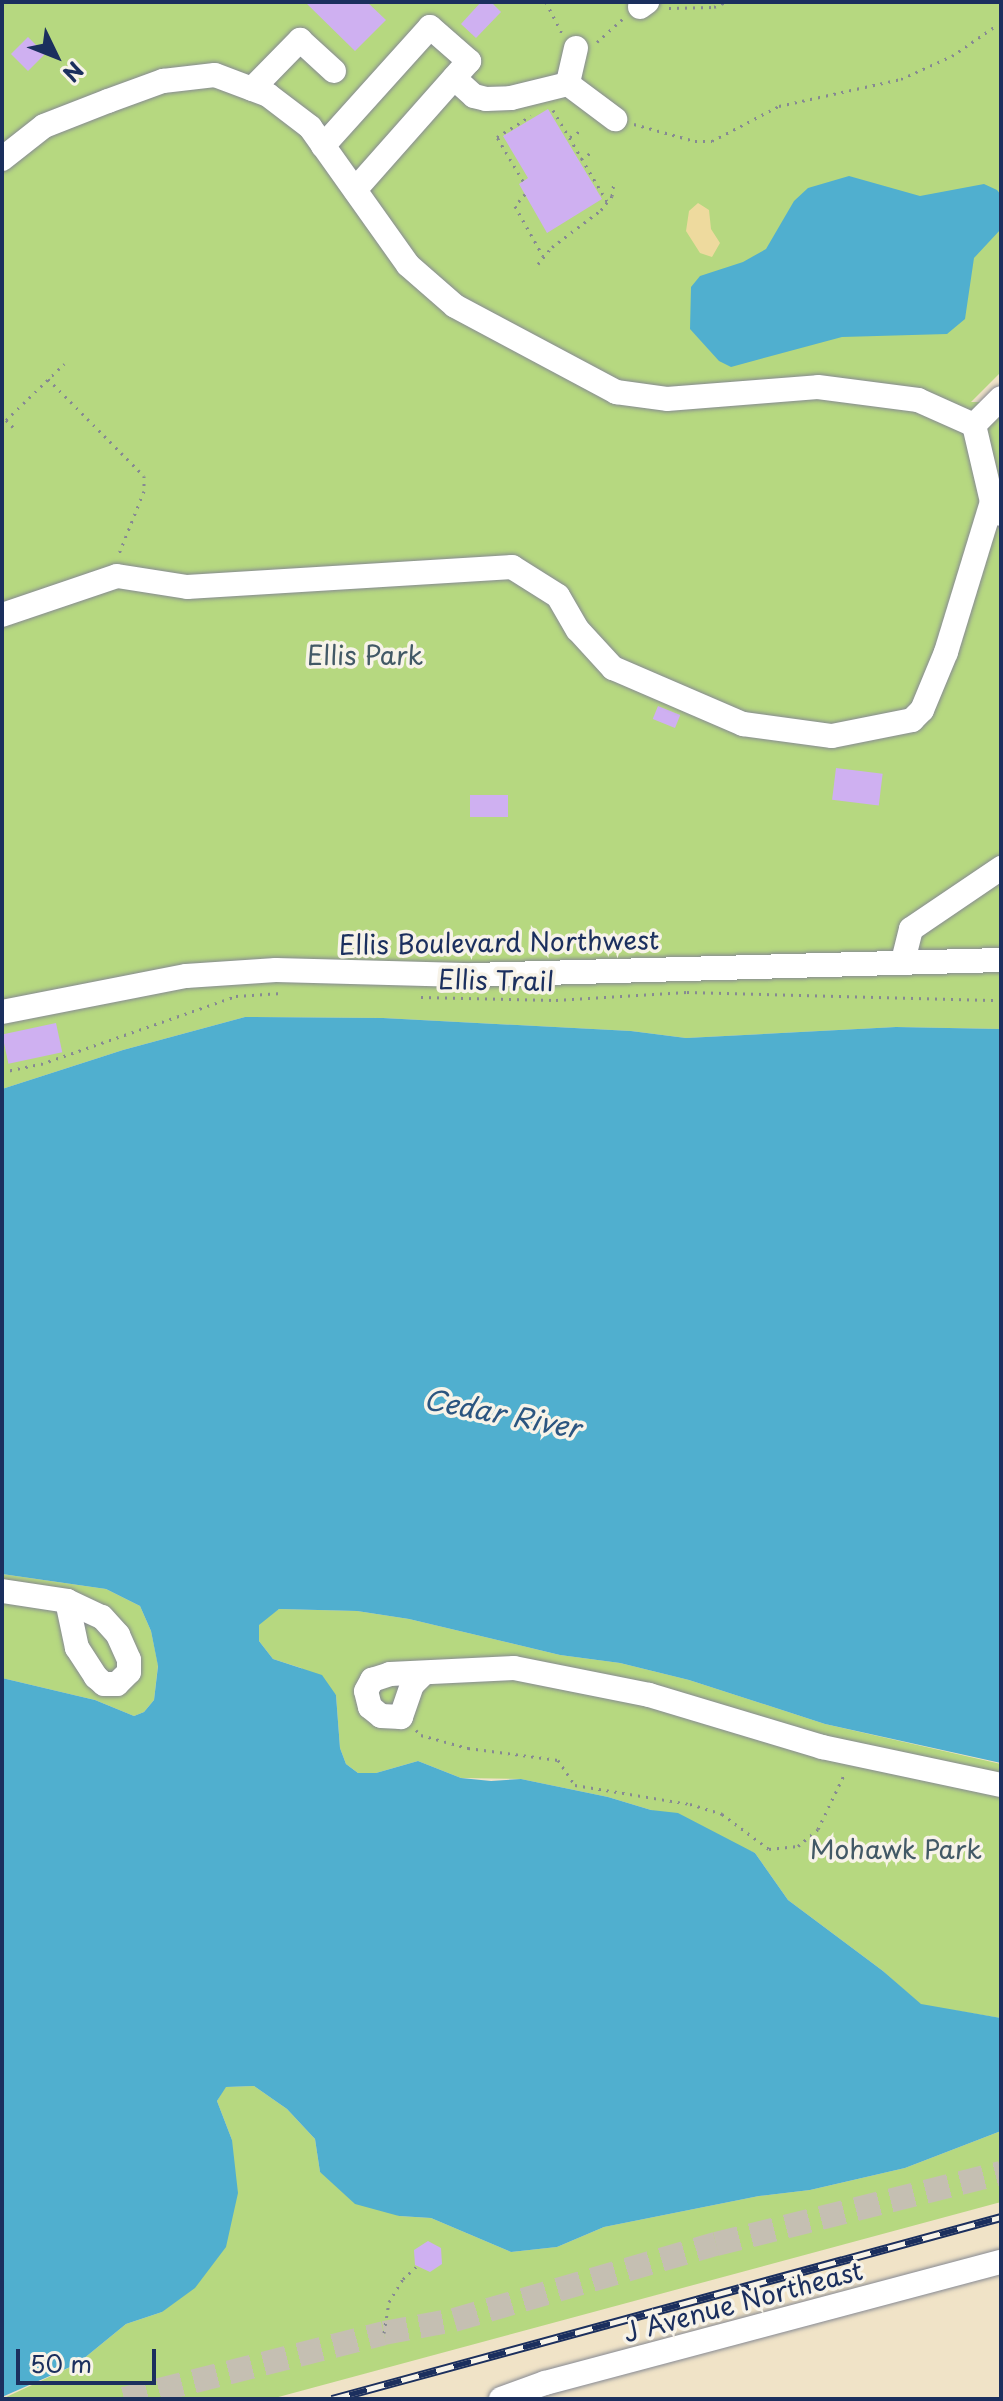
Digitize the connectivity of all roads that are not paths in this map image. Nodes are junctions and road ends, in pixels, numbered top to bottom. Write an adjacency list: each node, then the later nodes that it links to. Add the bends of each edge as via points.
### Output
1 (576, 48): 4 (street)
2 (334, 71): 5 (street, via 300,40)
3 (454, 78): 4 (street, via 474,96 486,99); 7 (street, via 469,61 430,27); 9 (street)
4 (568, 84): 6 (street)
5 (252, 89): 7 (street, via 310,127); 8 (street, via 215,75 163,81 44,126)
6 (615, 119)
7 (323, 146): 9 (street)
8 (2, 159)
9 (355, 190): 11 (street, via 408,265 455,306 616,392 667,399 818,387 918,400)
10 (1001, 398): 11 (street)
11 (974, 425): 12 (street)
12 (996, 508): 13 (street, via 922,710 912,720 832,736 743,724 613,668 578,630 558,596 512,567 187,587 117,576)
13 (2, 615)
14 (1001, 868): 16 (street, via 911,929)
15 (1001, 960): 16 (street, Ellis Boulevard Northwest)
16 (903, 961): 17 (street, Ellis Boulevard Northwest, via 473,975 276,970 186,976)
17 (2, 1012)
18 (2, 1591): 19 (street)
19 (67, 1601)
20 (424, 1673): 20 (street, via 372,1680 366,1691 370,1707 381,1716 401,1717 412,1685); 21 (street, via 514,1668 586,1680 766,1733)
21 (1001, 1785)
22 (1001, 2262): 23 (street, J Avenue Northeast)
23 (501, 2399)

